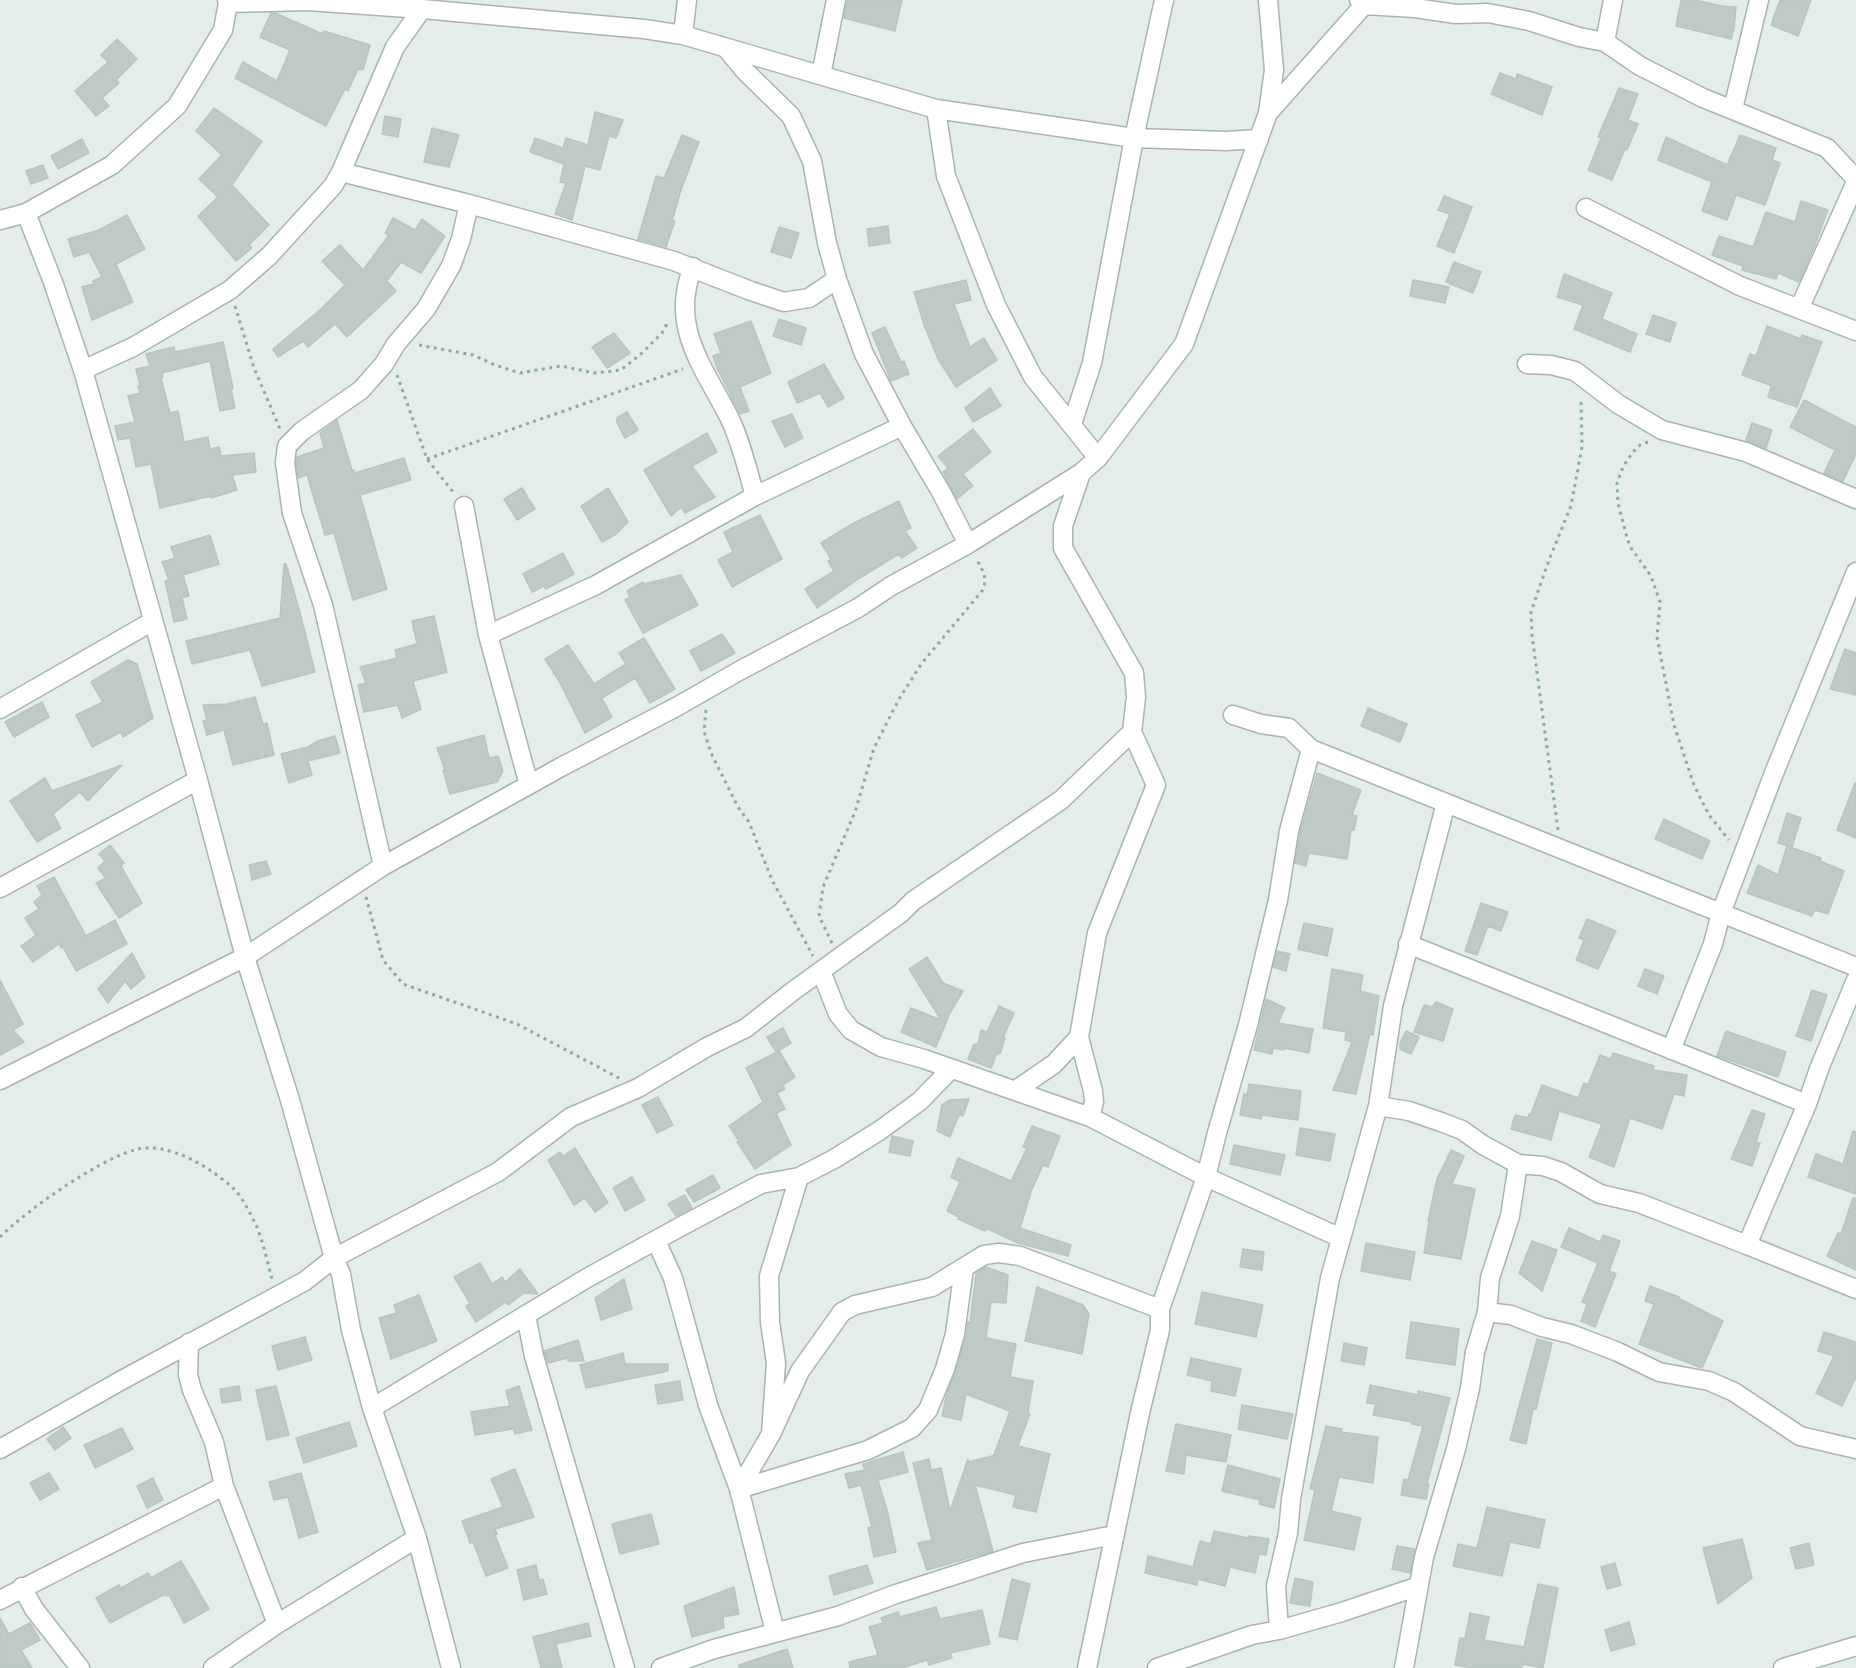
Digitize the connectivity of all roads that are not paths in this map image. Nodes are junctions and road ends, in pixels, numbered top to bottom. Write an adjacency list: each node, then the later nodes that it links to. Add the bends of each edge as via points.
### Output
1 (687, 0): 10 (street)
2 (836, 0): 13 (street)
3 (1164, 0): 17 (street)
4 (1268, 0): 16 (street, via 1274,70)
5 (1613, 0): 11 (street)
6 (1759, 0): 15 (street)
7 (228, 1): 9 (street, via 308,1); 23 (street, via 223,30 177,106 112,165)
8 (1361, 2): 11 (street, via 1456,14 1488,13); 16 (street)
9 (422, 9): 10 (street); 19 (street, via 395,47)
10 (682, 35): 12 (street)
11 (1605, 42): 15 (street, via 1640,66)
12 (726, 48): 13 (street); 26 (street, via 791,116 812,161)
13 (821, 75): 14 (street)
14 (936, 109): 17 (street); 31 (street, via 946,177 996,305 1034,377)
15 (1733, 109): 20 (street, via 1827,148)
16 (1268, 113): 18 (street)
17 (1134, 138): 18 (street); 31 (street, via 1092,363)
18 (1258, 139): 33 (street, via 1184,344)
19 (341, 172): 21 (street); 30 (street, via 333,186 269,256 230,290)
20 (1856, 180): 27 (street)
21 (469, 204): 25 (street); 49 (street, via 461,239 426,309 361,390 287,446 285,463 292,513 324,605)
22 (1586, 208): 27 (street, via 1740,286)
23 (26, 213): 24 (street); 30 (street)
24 (0, 220)
25 (693, 267): 26 (street, via 784,302 809,298); 35 (street, via 684,298 691,339 699,364 729,418)
26 (837, 279): 32 (street, via 864,354)
27 (1799, 309): 28 (street)
28 (1856, 332)
29 (1527, 364): 36 (street, via 1575,371 1618,404 1668,432 1746,452)
30 (83, 370): 40 (street)
31 (1072, 424): 33 (street)
32 (902, 426): 35 (street); 38 (street)
33 (1098, 458): 34 (street)
34 (1081, 473): 38 (street); 44 (street, via 1063,526 1063,549 1134,673)
35 (755, 496): 41 (street, via 596,585)
36 (1856, 499)
37 (464, 506): 41 (street)
38 (968, 543): 47 (street, via 858,608)
39 (1856, 572): 51 (street)
40 (153, 621): 42 (street); 46 (street)
41 (488, 635): 47 (street)
42 (0, 709)
43 (1233, 715): 45 (street, via 1289,728)
44 (1132, 732): 55 (street, via 1061,800 913,901 901,914); 57 (street, via 1156,785 1097,933)
45 (1311, 749): 48 (street); 67 (street, via 1289,831 1276,912)
46 (198, 780): 50 (street); 53 (street)
47 (529, 785): 49 (street)
48 (1446, 803): 51 (street); 52 (street)
49 (383, 866): 53 (street)
50 (0, 888)
51 (1721, 913): 54 (street); 58 (street, via 1713,944)
52 (1408, 944): 58 (street); 63 (street, via 1393,1006)
53 (245, 957): 60 (street); 71 (street)
54 (1856, 967)
55 (821, 971): 59 (street, via 838,1014 851,1029 881,1047); 71 (street, via 746,1028 638,1088 571,1117 498,1172)
56 (1856, 980): 62 (street)
57 (1079, 1037): 61 (street, via 1054,1064); 64 (street, via 1093,1091)
58 (1671, 1050): 62 (street)
59 (951, 1069): 61 (street); 66 (street, via 920,1101 879,1131)
60 (0, 1080)
61 (1016, 1090): 64 (street)
62 (1807, 1104): 70 (street)
63 (1378, 1106): 65 (street, via 1409,1111 1462,1130); 68 (street)
64 (1090, 1117): 67 (street)
65 (1518, 1164): 70 (street, via 1561,1172 1600,1194 1639,1203); 75 (street, via 1509,1216 1490,1278)
66 (799, 1177): 69 (street, via 761,1184); 79 (street, via 769,1276 776,1364)
67 (1206, 1177): 68 (street); 74 (street)
68 (1341, 1238): 90 (street, via 1330,1278 1276,1586)
69 (656, 1241): 76 (street); 83 (street, via 674,1278 708,1404)
70 (1748, 1245): 73 (street)
71 (334, 1258): 77 (street, via 304,1281); 78 (street)
72 (964, 1268): 74 (street, via 984,1255 1020,1256); 79 (street, via 932,1287 855,1305 842,1312 800,1371); 83 (street, via 955,1334 945,1369 928,1410 912,1428 868,1450)
73 (1856, 1289)
74 (1160, 1309): 84 (street, via 1160,1330)
75 (1486, 1312): 81 (street, via 1570,1334 1659,1372 1709,1382 1734,1392 1800,1436); 86 (street, via 1456,1449)
76 (526, 1315): 78 (street); 96 (street, via 534,1356)
77 (189, 1343): 80 (street); 82 (street, via 188,1375 214,1442)
78 (372, 1408): 85 (street)
79 (771, 1434): 83 (street)
80 (0, 1449)
81 (1856, 1449)
82 (224, 1486): 87 (street); 89 (street)
83 (739, 1489): 91 (street)
84 (1114, 1535): 91 (street, via 1023,1553 838,1616); 98 (street)
85 (417, 1538): 89 (street); 95 (street)
86 (1419, 1586): 90 (street); 100 (street)
87 (22, 1587): 88 (street); 93 (street, via 34,1609)
88 (0, 1600)
89 (277, 1624): 94 (street)
90 (1279, 1630): 99 (street, via 1252,1635)
91 (775, 1632): 97 (street)
92 (1856, 1646): 101 (street)
93 (80, 1668)
94 (213, 1668)
95 (451, 1668)
96 (625, 1668)
97 (662, 1668)
98 (1087, 1668)
99 (1157, 1668)
100 (1404, 1668)
101 (1784, 1668)

